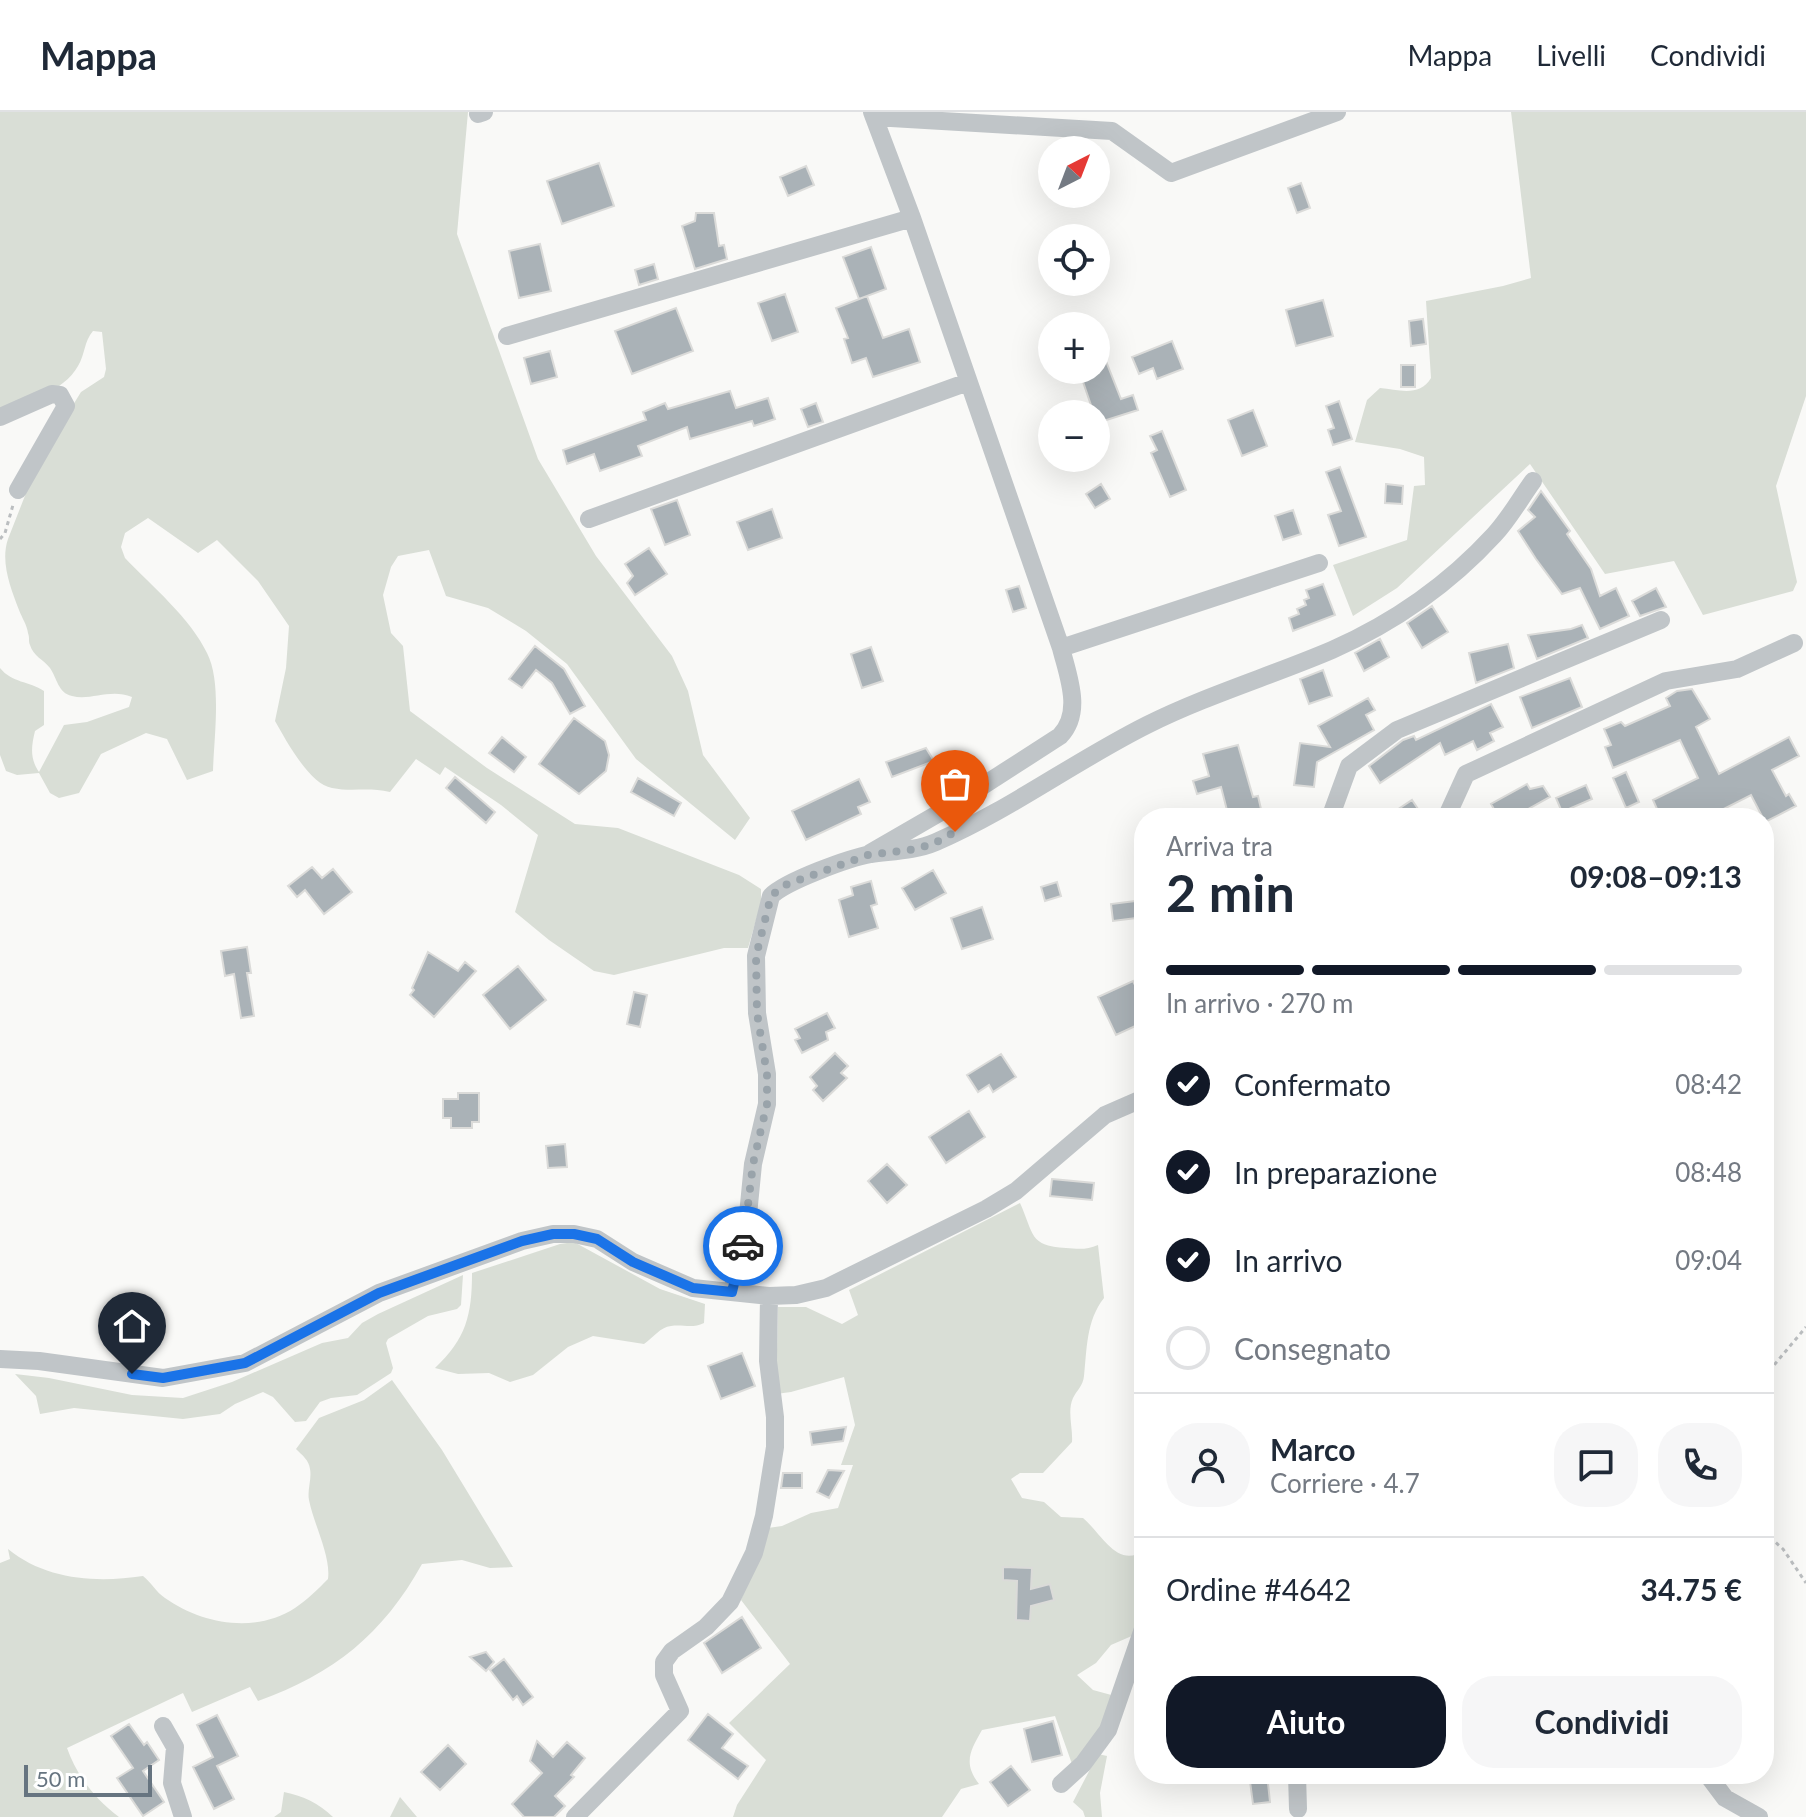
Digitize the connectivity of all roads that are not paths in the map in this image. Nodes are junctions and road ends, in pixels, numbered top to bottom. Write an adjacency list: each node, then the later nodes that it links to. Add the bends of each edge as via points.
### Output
1 (1337, 112): 2 (street, via 1171,173 1112,131)
2 (873, 114): 3 (street)
3 (912, 218): 4 (street); 5 (street)
4 (507, 336)
5 (968, 382): 9 (street); 13 (street)
6 (0, 417): 8 (street, via 52,394 66,401)
7 (1533, 481): 16 (street, via 1496,534 1438,588 1377,628 1147,725 933,844)
8 (18, 490)
9 (589, 519)
10 (1319, 563): 13 (street)
11 (1661, 620): 14 (street, via 1397,730 1349,766)
12 (1794, 643): 15 (street, via 1737,669 1666,681 1466,774)
13 (1061, 648): 16 (street, via 1072,697 1068,727 1060,736)
14 (1334, 808)
15 (1451, 808)
16 (868, 855): 18 (street, via 785,885 771,896 756,956 767,1104)
17 (1134, 1102): 19 (street, via 1105,1115 1016,1191 986,1209 826,1288)
18 (732, 1292): 19 (street); 20 (street, via 693,1288 633,1262 597,1239 553,1234 379,1293 245,1363 163,1378)
19 (769, 1296): 28 (street, via 775,1447 754,1553 730,1602 664,1662 664,1675 680,1711)
20 (0, 1359)
21 (1134, 1655): 23 (street, via 1108,1730)
22 (163, 1726): 27 (street, via 175,1747 172,1783)
23 (1061, 1784)
24 (1297, 1784): 26 (street)
25 (1714, 1784): 29 (street, via 1725,1798)
26 (1298, 1809)
27 (183, 1817)
28 (575, 1817)
29 (1759, 1817)

